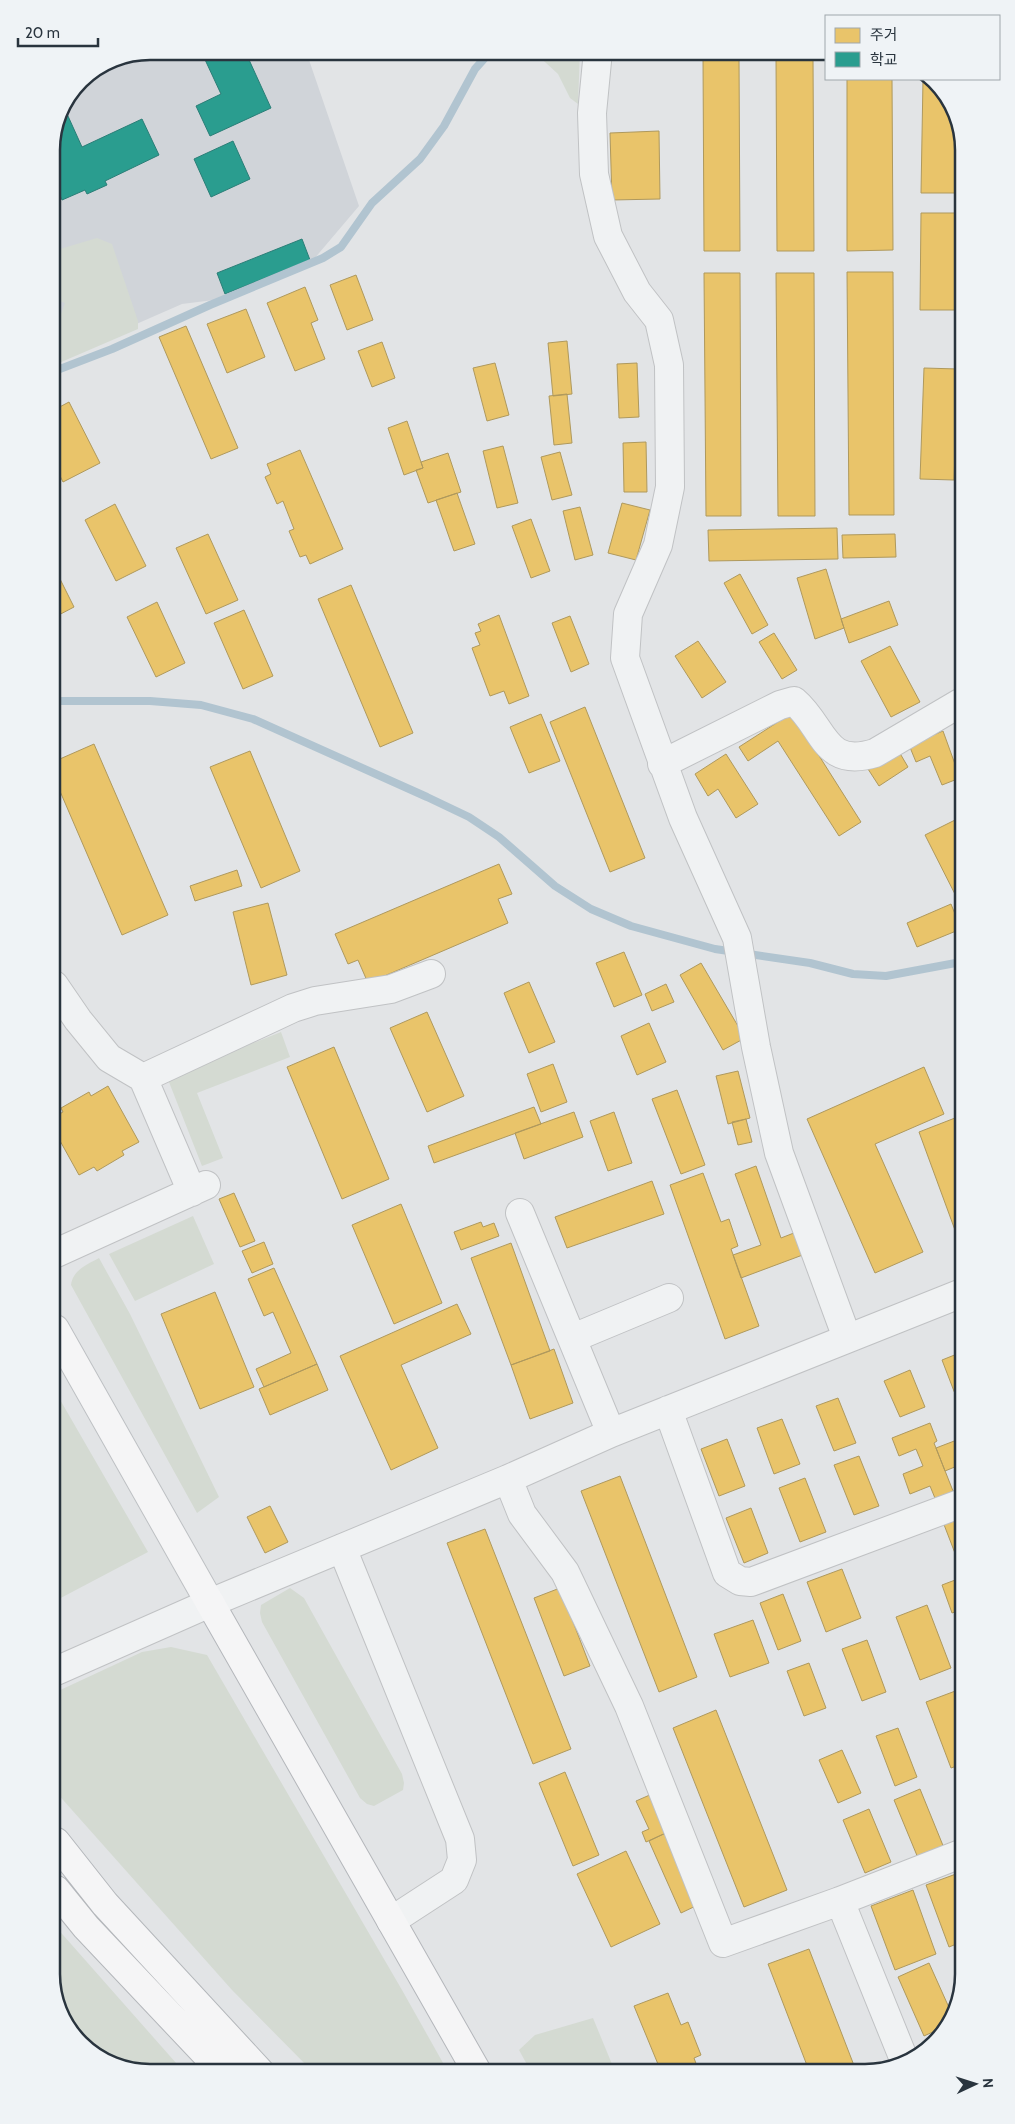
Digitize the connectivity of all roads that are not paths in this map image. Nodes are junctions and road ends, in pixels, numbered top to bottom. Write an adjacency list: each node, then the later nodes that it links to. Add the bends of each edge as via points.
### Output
1 (597, 60): 3 (street, via 592,113 594,174 608,236 637,292 659,320 669,365 670,487 658,545 628,614 625,658)
2 (955, 706): 3 (street, via 875,753 862,757 847,756 831,749 805,711 794,702 780,705)
3 (662, 764): 13 (street, via 739,949 779,1153)
4 (431, 974): 6 (street, via 391,989 314,1001 293,1008)
5 (60, 994): 6 (street, via 109,1058)
6 (144, 1078): 8 (street, via 199,1189)
7 (520, 1213): 12 (street)
8 (60, 1251)
9 (955, 1296): 13 (street)
10 (669, 1298): 12 (street)
11 (60, 1338): 19 (main road)
12 (573, 1338): 15 (street)
13 (847, 1338): 14 (street)
14 (668, 1410): 15 (street); 17 (street, via 727,1573 740,1581 751,1582)
15 (611, 1433): 16 (street)
16 (508, 1479): 18 (street); 24 (street, via 522,1514 565,1572 629,1706 723,1943)
17 (955, 1506)
18 (342, 1548): 19 (street); 25 (street, via 460,1839 462,1860 454,1880)
19 (210, 1603): 20 (street); 25 (main road)
20 (60, 1669)
21 (60, 1847): 28 (main road, via 105,1904)
22 (955, 1856): 24 (street)
23 (60, 1895): 27 (main road)
24 (840, 1901): 26 (street)
25 (391, 1921): 29 (main road)
26 (903, 2056)
27 (214, 2064)
28 (253, 2064)
29 (473, 2064)

